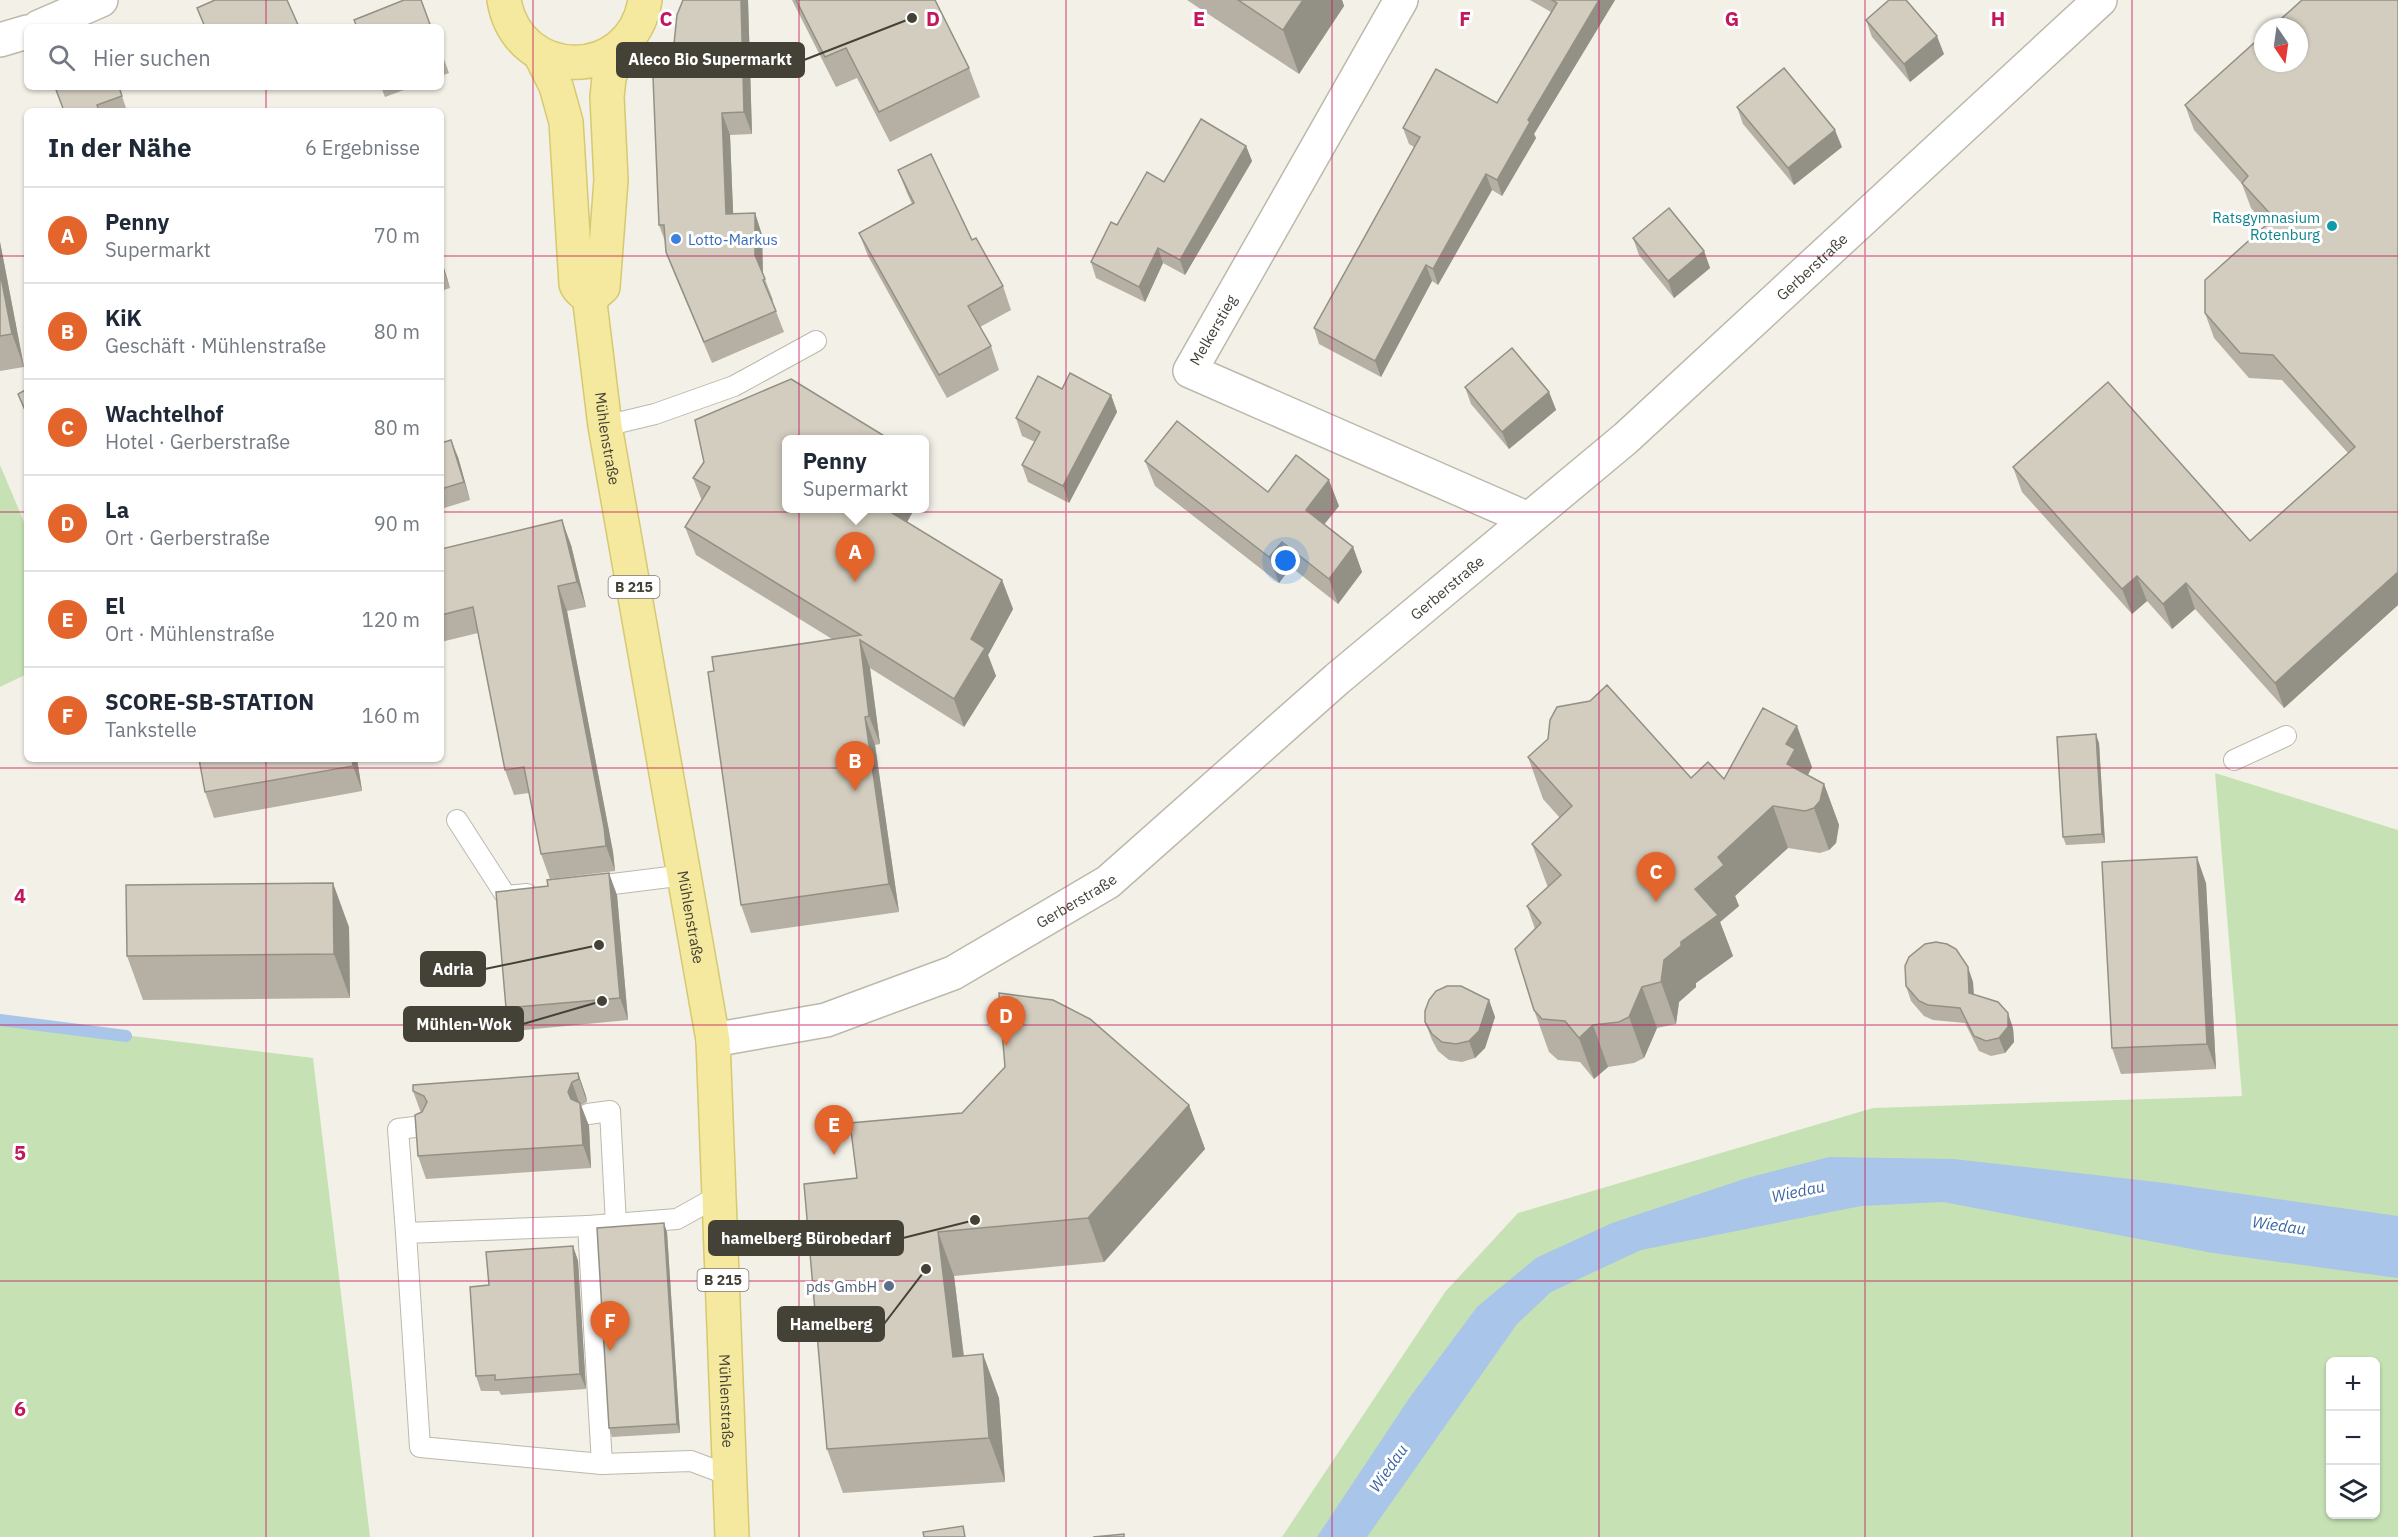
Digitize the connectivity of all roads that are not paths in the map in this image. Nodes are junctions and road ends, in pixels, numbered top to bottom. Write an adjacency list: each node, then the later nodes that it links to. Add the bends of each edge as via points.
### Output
1 (101, 0): 6 (street)
2 (504, 0): 10 (main road, via 517,33)
3 (645, 0): 9 (main road, via 639,21)
4 (1401, 0): 14 (street, Melkerstieg, via 1190,371)
5 (2100, 0): 14 (street, Gerberstraße, via 1626,438)
6 (46, 24)
7 (24, 33): 8 (street)
8 (0, 40)
9 (626, 41): 10 (main road, via 606,56 582,63); 11 (main road, via 611,68 608,88 610,224 603,287)
10 (540, 54): 11 (main road, Mühlenstraße / B 215, via 556,86 566,122 576,284)
11 (590, 303): 13 (main road, Mühlenstraße / B 215)
12 (816, 341): 13 (lane, via 734,386 655,414)
13 (606, 426): 18 (main road, Mühlenstraße / B 215)
14 (1528, 519): 21 (street, Gerberstraße, via 1337,679 1108,882 953,973 826,1020)
15 (2286, 736): 16 (lane)
16 (2234, 760)
17 (457, 820): 20 (lane, via 506,896)
18 (685, 875): 19 (lane); 21 (main road, Mühlenstraße / B 215)
19 (574, 888)
20 (540, 892)
21 (713, 1040): 24 (main road, Mühlenstraße / B 215)
22 (588, 1114): 25 (lane, via 610,1111)
23 (423, 1126): 27 (lane, via 398,1129)
24 (720, 1195): 25 (lane, via 677,1219); 29 (main road, Mühlenstraße / B 215)
25 (616, 1224): 26 (lane)
26 (588, 1226): 27 (lane); 28 (lane)
27 (406, 1233): 28 (lane, via 420,1447)
28 (602, 1464): 29 (lane, via 691,1461)
29 (731, 1476): 30 (main road, Mühlenstraße / B 215)
30 (732, 1537)

